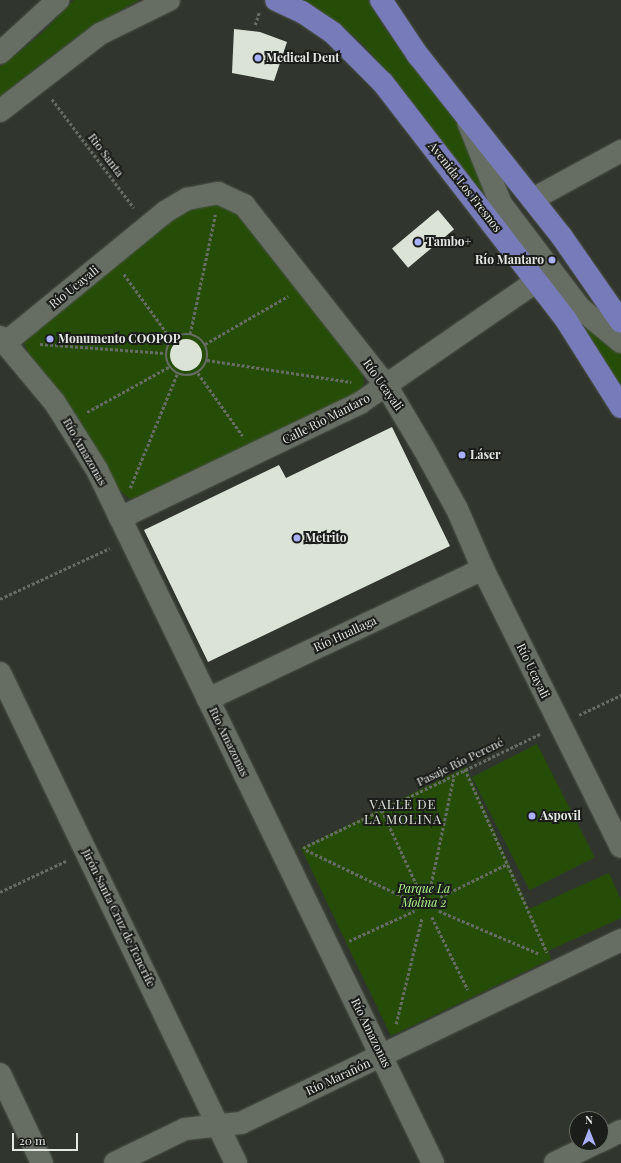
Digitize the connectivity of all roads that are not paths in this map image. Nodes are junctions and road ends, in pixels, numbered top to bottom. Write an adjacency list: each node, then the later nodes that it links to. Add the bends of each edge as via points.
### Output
1 (58, 0): 5 (street)
2 (169, 0): 6 (street, via 100,34)
3 (381, 0): 7 (main road, via 416,54)
4 (268, 4): 10 (main road, Avenida Los Fresnos, via 302,12 355,52 462,182)
5 (0, 52)
6 (0, 110)
7 (465, 116): 9 (main road); 13 (street, via 501,204 580,308)
8 (621, 151): 9 (street)
9 (533, 199): 11 (main road)
10 (537, 281): 14 (street, Calle Río Mantaro); 15 (main road, Avenida Los Fresnos, via 566,320)
11 (621, 322)
12 (2, 340): 14 (street, Río Ucayali, via 187,198 218,193 231,196 244,205); 16 (street, Río Amazonas, via 69,423)
13 (621, 342)
14 (387, 387): 16 (street, Calle Río Mantaro, via 254,456); 17 (street, Río Ucayali, via 457,509)
15 (621, 407)
16 (120, 518): 19 (street, Río Amazonas)
17 (482, 569): 19 (street, Río Huallaga); 20 (street, Río Ucayali)
18 (0, 673): 24 (street, Jirón Santa Cruz de Tenerife)
19 (208, 699): 22 (street, Río Amazonas, via 294,853)
20 (621, 847)
21 (621, 940): 22 (street, Río Marañón)
22 (379, 1050): 24 (street, Río Marañón, via 241,1123); 31 (street, Río Amazonas)
23 (0, 1074): 28 (street)
24 (218, 1125): 29 (street, Río Marañón, via 186,1129); 30 (street, Jirón Santa Cruz de Tenerife)
25 (621, 1131): 26 (street)
26 (609, 1137)
27 (580, 1151): 32 (street)
28 (42, 1163)
29 (115, 1163)
30 (236, 1163)
31 (433, 1163)
32 (556, 1163)

